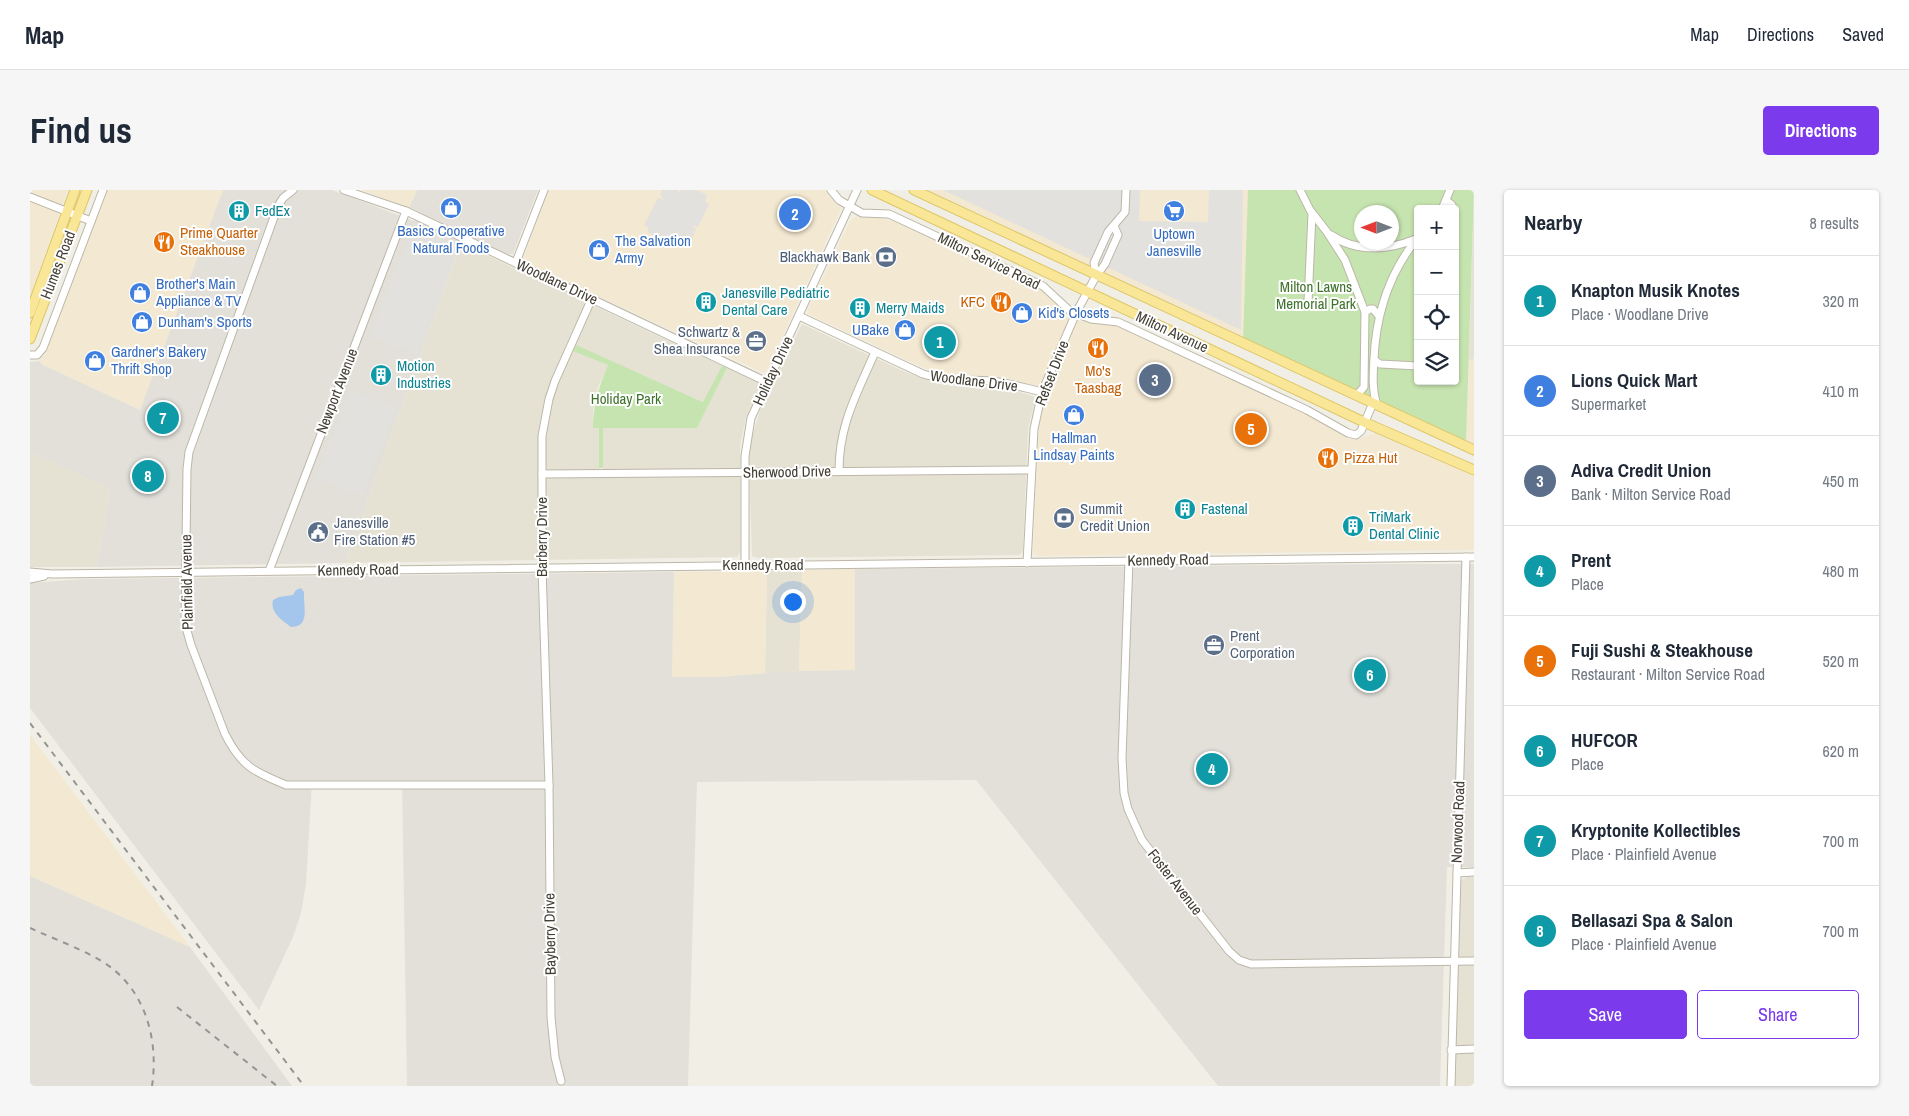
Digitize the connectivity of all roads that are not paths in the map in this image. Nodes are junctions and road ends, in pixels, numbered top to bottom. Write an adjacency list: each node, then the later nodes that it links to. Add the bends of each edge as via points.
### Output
1 (75, 190): 20 (main road, Humes Road)
2 (87, 190): 22 (main road, Humes Road)
3 (103, 190): 23 (street)
4 (293, 190): 64 (street, Plainfield Avenue, via 278,206 189,452)
5 (344, 190): 19 (street, Woodlane Drive)
6 (544, 190): 31 (street)
7 (831, 190): 18 (street, Milton Service Road)
8 (857, 190): 18 (street, Holiday Drive)
9 (872, 190): 33 (main road, Milton Avenue)
10 (914, 190): 32 (main road, Milton Avenue)
11 (1126, 190): 24 (street, via 1125,212)
12 (1300, 190): 21 (street)
13 (1450, 190): 15 (street)
14 (30, 197): 20 (street)
15 (1446, 201): 16 (street); 17 (street)
16 (1444, 205)
17 (1452, 205)
18 (849, 207): 38 (street, Milton Service Road, via 862,213 889,214 901,219 1043,286 1065,308); 39 (street, Holiday Drive)
19 (406, 211): 31 (street, Woodlane Drive); 62 (street, Newport Avenue)
20 (66, 212): 22 (street); 37 (main road, Humes Road)
21 (1312, 214): 25 (street); 35 (street)
22 (77, 216): 23 (street); 41 (main road, Humes Road)
23 (91, 221): 43 (street, via 43,348 37,355)
24 (1114, 226): 32 (street, via 1094,263); 32 (street, Refset Drive, via 1118,235 1106,264)
25 (1327, 232): 28 (street); 30 (street)
26 (1414, 240): 29 (street)
27 (1414, 243): 40 (street, via 1402,257)
28 (1354, 245): 30 (street)
29 (1399, 246)
30 (1344, 259): 36 (street)
31 (516, 262): 34 (street, Woodlane Drive)
32 (1096, 276): 33 (street, Refset Drive); 48 (main road, Milton Avenue)
33 (1087, 291): 38 (street, Refset Drive); 50 (main road, Milton Avenue)
34 (592, 298): 46 (street, Woodlane Drive); 56 (street, Barberry Drive, via 549,399 542,436)
35 (1308, 302)
36 (1365, 312): 40 (street, via 1370,309); 48 (street, via 1364,386)
37 (30, 313)
38 (1076, 313): 47 (street, Refset Drive); 50 (street, Milton Service Road, via 1091,319 1118,322 1307,410 1348,433 1359,434)
39 (798, 316): 42 (street, Woodlane Drive); 46 (street, Holiday Drive)
40 (1379, 316): 44 (street)
41 (30, 339)
42 (875, 352): 47 (street, Woodlane Drive, via 940,379 997,382); 54 (street, via 844,425)
43 (30, 355)
44 (1377, 362): 45 (street); 49 (street, via 1373,375)
45 (1414, 366)
46 (767, 382): 55 (street, Holiday Drive, via 751,418)
47 (1042, 392): 52 (street, Refset Drive, via 1034,429)
48 (1356, 396): 49 (main road, Milton Avenue)
49 (1375, 404): 50 (street); 51 (main road, Milton Avenue)
50 (1366, 423): 53 (main road, Milton Avenue)
51 (1474, 450)
52 (1031, 470): 54 (street, Sherwood Drive); 59 (street, Refset Drive)
53 (1474, 470)
54 (839, 471): 55 (street, Sherwood Drive)
55 (744, 472): 56 (street, Sherwood Drive); 60 (street, Holiday Drive)
56 (542, 474): 61 (street, Barberry Drive)
57 (1470, 557): 58 (street, Kennedy Road); 69 (street, Norwood Road)
58 (1129, 560): 59 (street, Kennedy Road); 71 (street, Foster Avenue, via 1122,758 1128,809 1142,840 1229,951 1239,960 1251,964)
59 (1027, 563): 60 (street, Kennedy Road)
60 (745, 565): 61 (street, Kennedy Road)
61 (542, 567): 62 (street, Kennedy Road); 67 (street, Barberry Drive)
62 (269, 571): 64 (street, Kennedy Road)
63 (30, 572): 65 (street, Kennedy Road)
64 (185, 572): 65 (street, Kennedy Road); 67 (street, Plainfield Avenue, via 185,624 191,645 232,748 260,775 286,785)
65 (52, 574): 66 (street, Kennedy Road)
66 (30, 579)
67 (549, 785): 74 (street, Bayberry Drive, via 551,1018)
68 (1474, 872): 69 (street)
69 (1457, 873): 71 (street, Norwood Road)
70 (1474, 961): 71 (street, Foster Avenue)
71 (1454, 962): 73 (street, Norwood Road)
72 (1474, 1049): 73 (street)
73 (1451, 1050): 75 (street, Norwood Road)
74 (561, 1081)
75 (1451, 1086)

